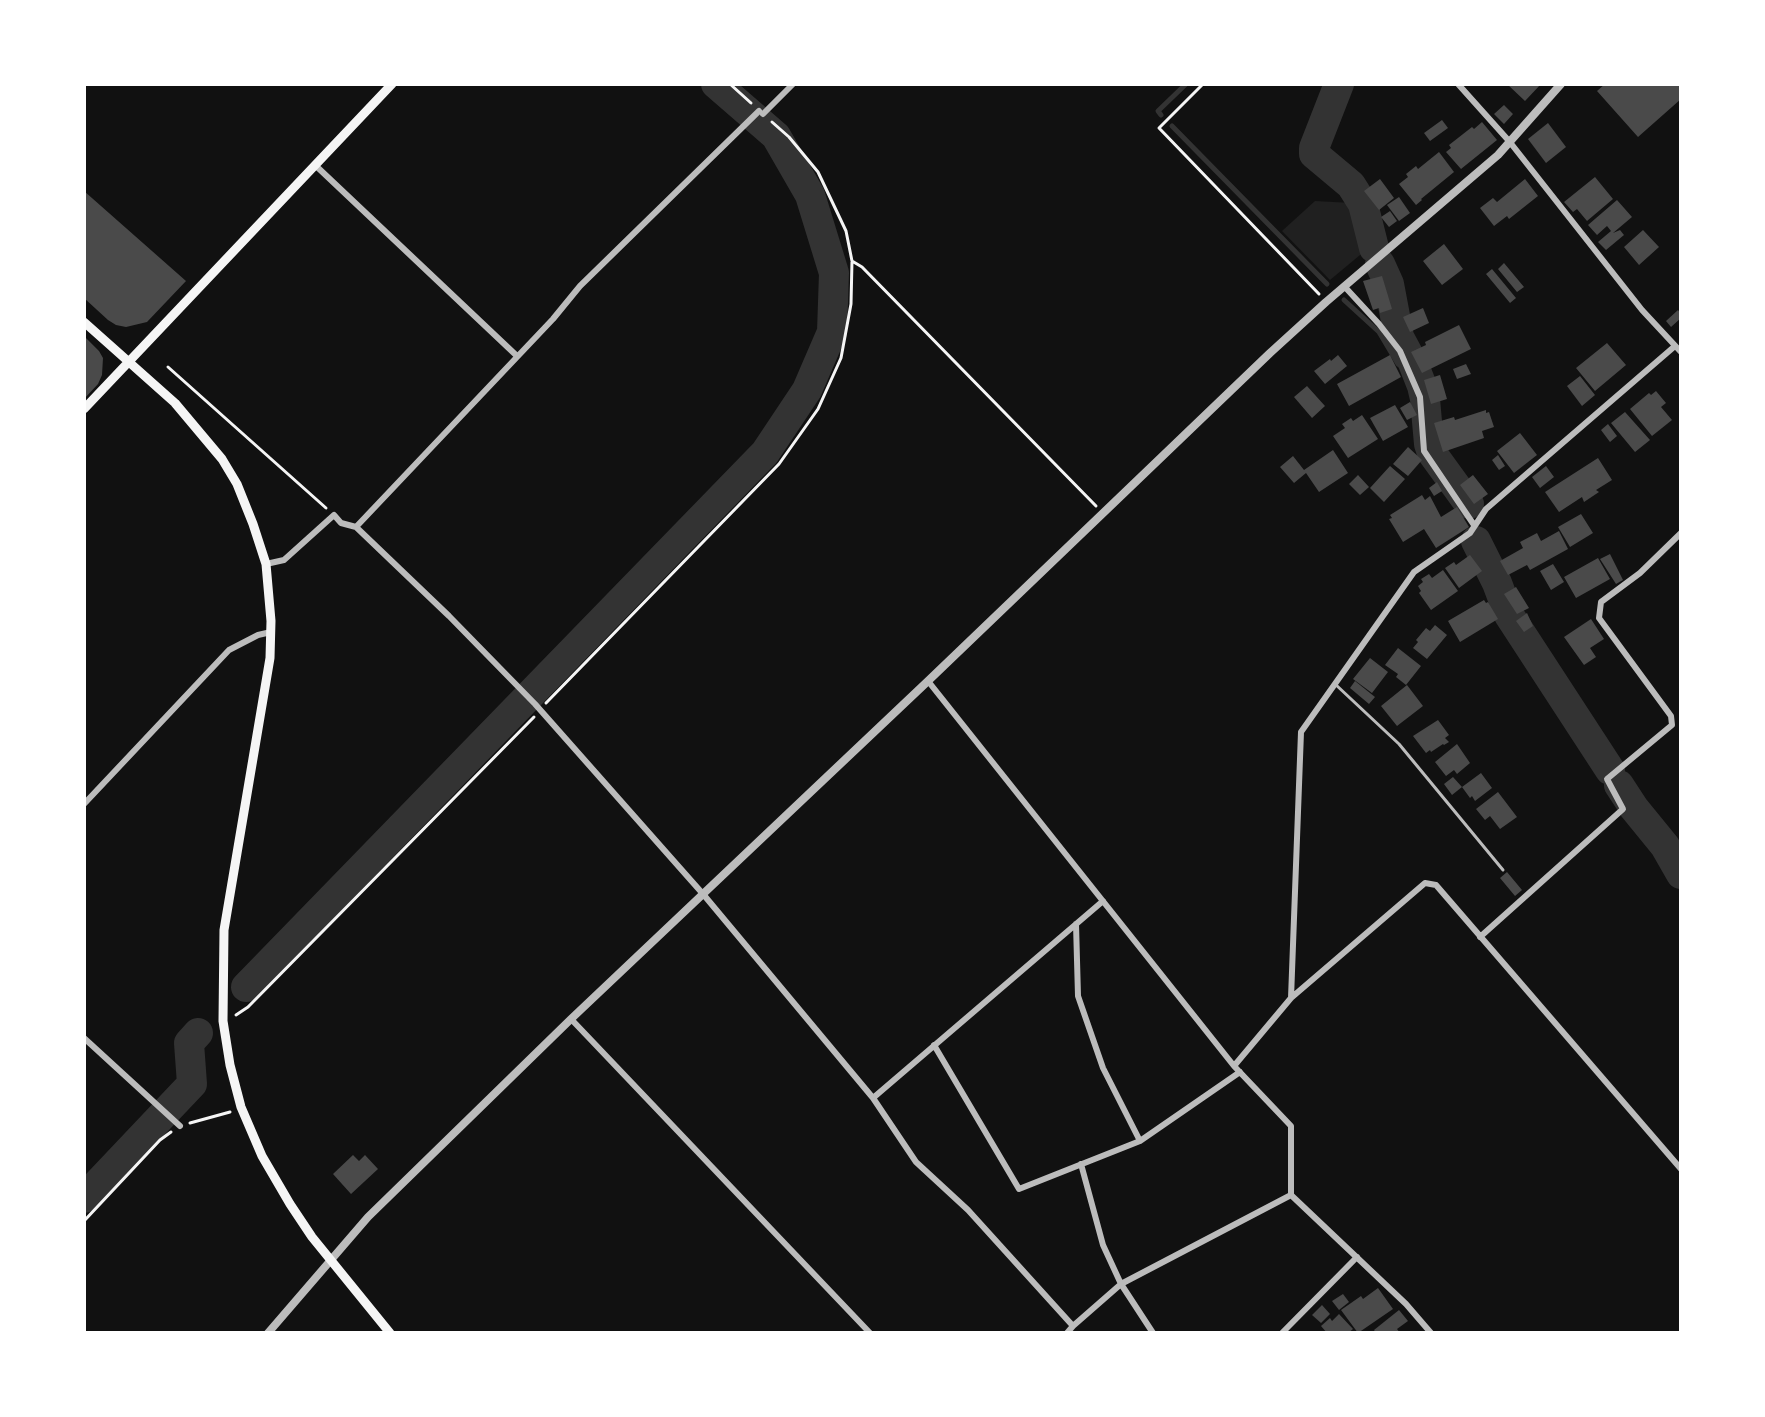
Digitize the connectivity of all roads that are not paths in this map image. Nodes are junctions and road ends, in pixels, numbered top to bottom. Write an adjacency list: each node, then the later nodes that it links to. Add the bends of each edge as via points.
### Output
1 (392, 84): 6 (main road)
2 (793, 84): 11 (street, via 580,286)
3 (1458, 84): 5 (street)
4 (1561, 84): 5 (street)
5 (1509, 141): 7 (street, via 1498,155); 9 (street)
6 (315, 165): 11 (street); 12 (main road)
7 (1344, 286): 14 (street, via 1400,351 1420,397 1424,451); 19 (street)
8 (84, 322): 12 (main road)
9 (1675, 346): 10 (street); 14 (street, via 1486,509)
10 (1681, 352)
11 (517, 356): 15 (street)
12 (129, 362): 13 (main road); 17 (main road, via 175,403 222,459 254,524)
13 (84, 409)
14 (1474, 525): 20 (street, via 1470,533 1413,572)
15 (356, 527): 17 (street, via 341,523 334,515 284,560); 23 (street, via 538,706)
16 (1681, 533): 26 (street, via 1640,573 1601,603 1599,618 1671,716 1672,725 1606,779 1623,809)
17 (266, 564): 18 (main road)
18 (271, 632): 21 (street, via 229,650); 40 (main road, via 266,694 224,930 224,1021 241,1107 262,1156 312,1237)
19 (928, 681): 23 (street); 24 (street)
20 (1334, 683): 22 (lane, via 1399,744); 27 (street, via 1301,732)
21 (84, 804)
22 (1503, 870)
23 (703, 894): 28 (street); 33 (street)
24 (1103, 901): 25 (street); 31 (street)
25 (1076, 924): 30 (street); 35 (street, via 1078,996 1102,1068)
26 (1480, 937): 27 (street, via 1436,885 1425,883); 37 (street)
27 (1291, 998): 31 (street)
28 (571, 1019): 40 (street, via 368,1217); 45 (street)
29 (84, 1038): 34 (street)
30 (934, 1046): 33 (street); 36 (street, via 1019,1189)
31 (1234, 1066): 32 (street)
32 (1240, 1072): 35 (street); 38 (street, via 1291,1126)
33 (873, 1098): 42 (street, via 916,1162 968,1210)
34 (178, 1124)
35 (1140, 1142): 36 (street)
36 (1081, 1164): 41 (street, via 1103,1245)
37 (1681, 1169)
38 (1291, 1195): 39 (street); 41 (street)
39 (1357, 1257): 48 (street); 49 (street)
40 (331, 1259): 43 (street); 44 (main road)
41 (1121, 1284): 42 (street); 47 (street)
42 (1073, 1326): 46 (street)
43 (268, 1333)
44 (390, 1333)
45 (870, 1333)
46 (1067, 1333)
47 (1153, 1333)
48 (1282, 1333)
49 (1431, 1333)

